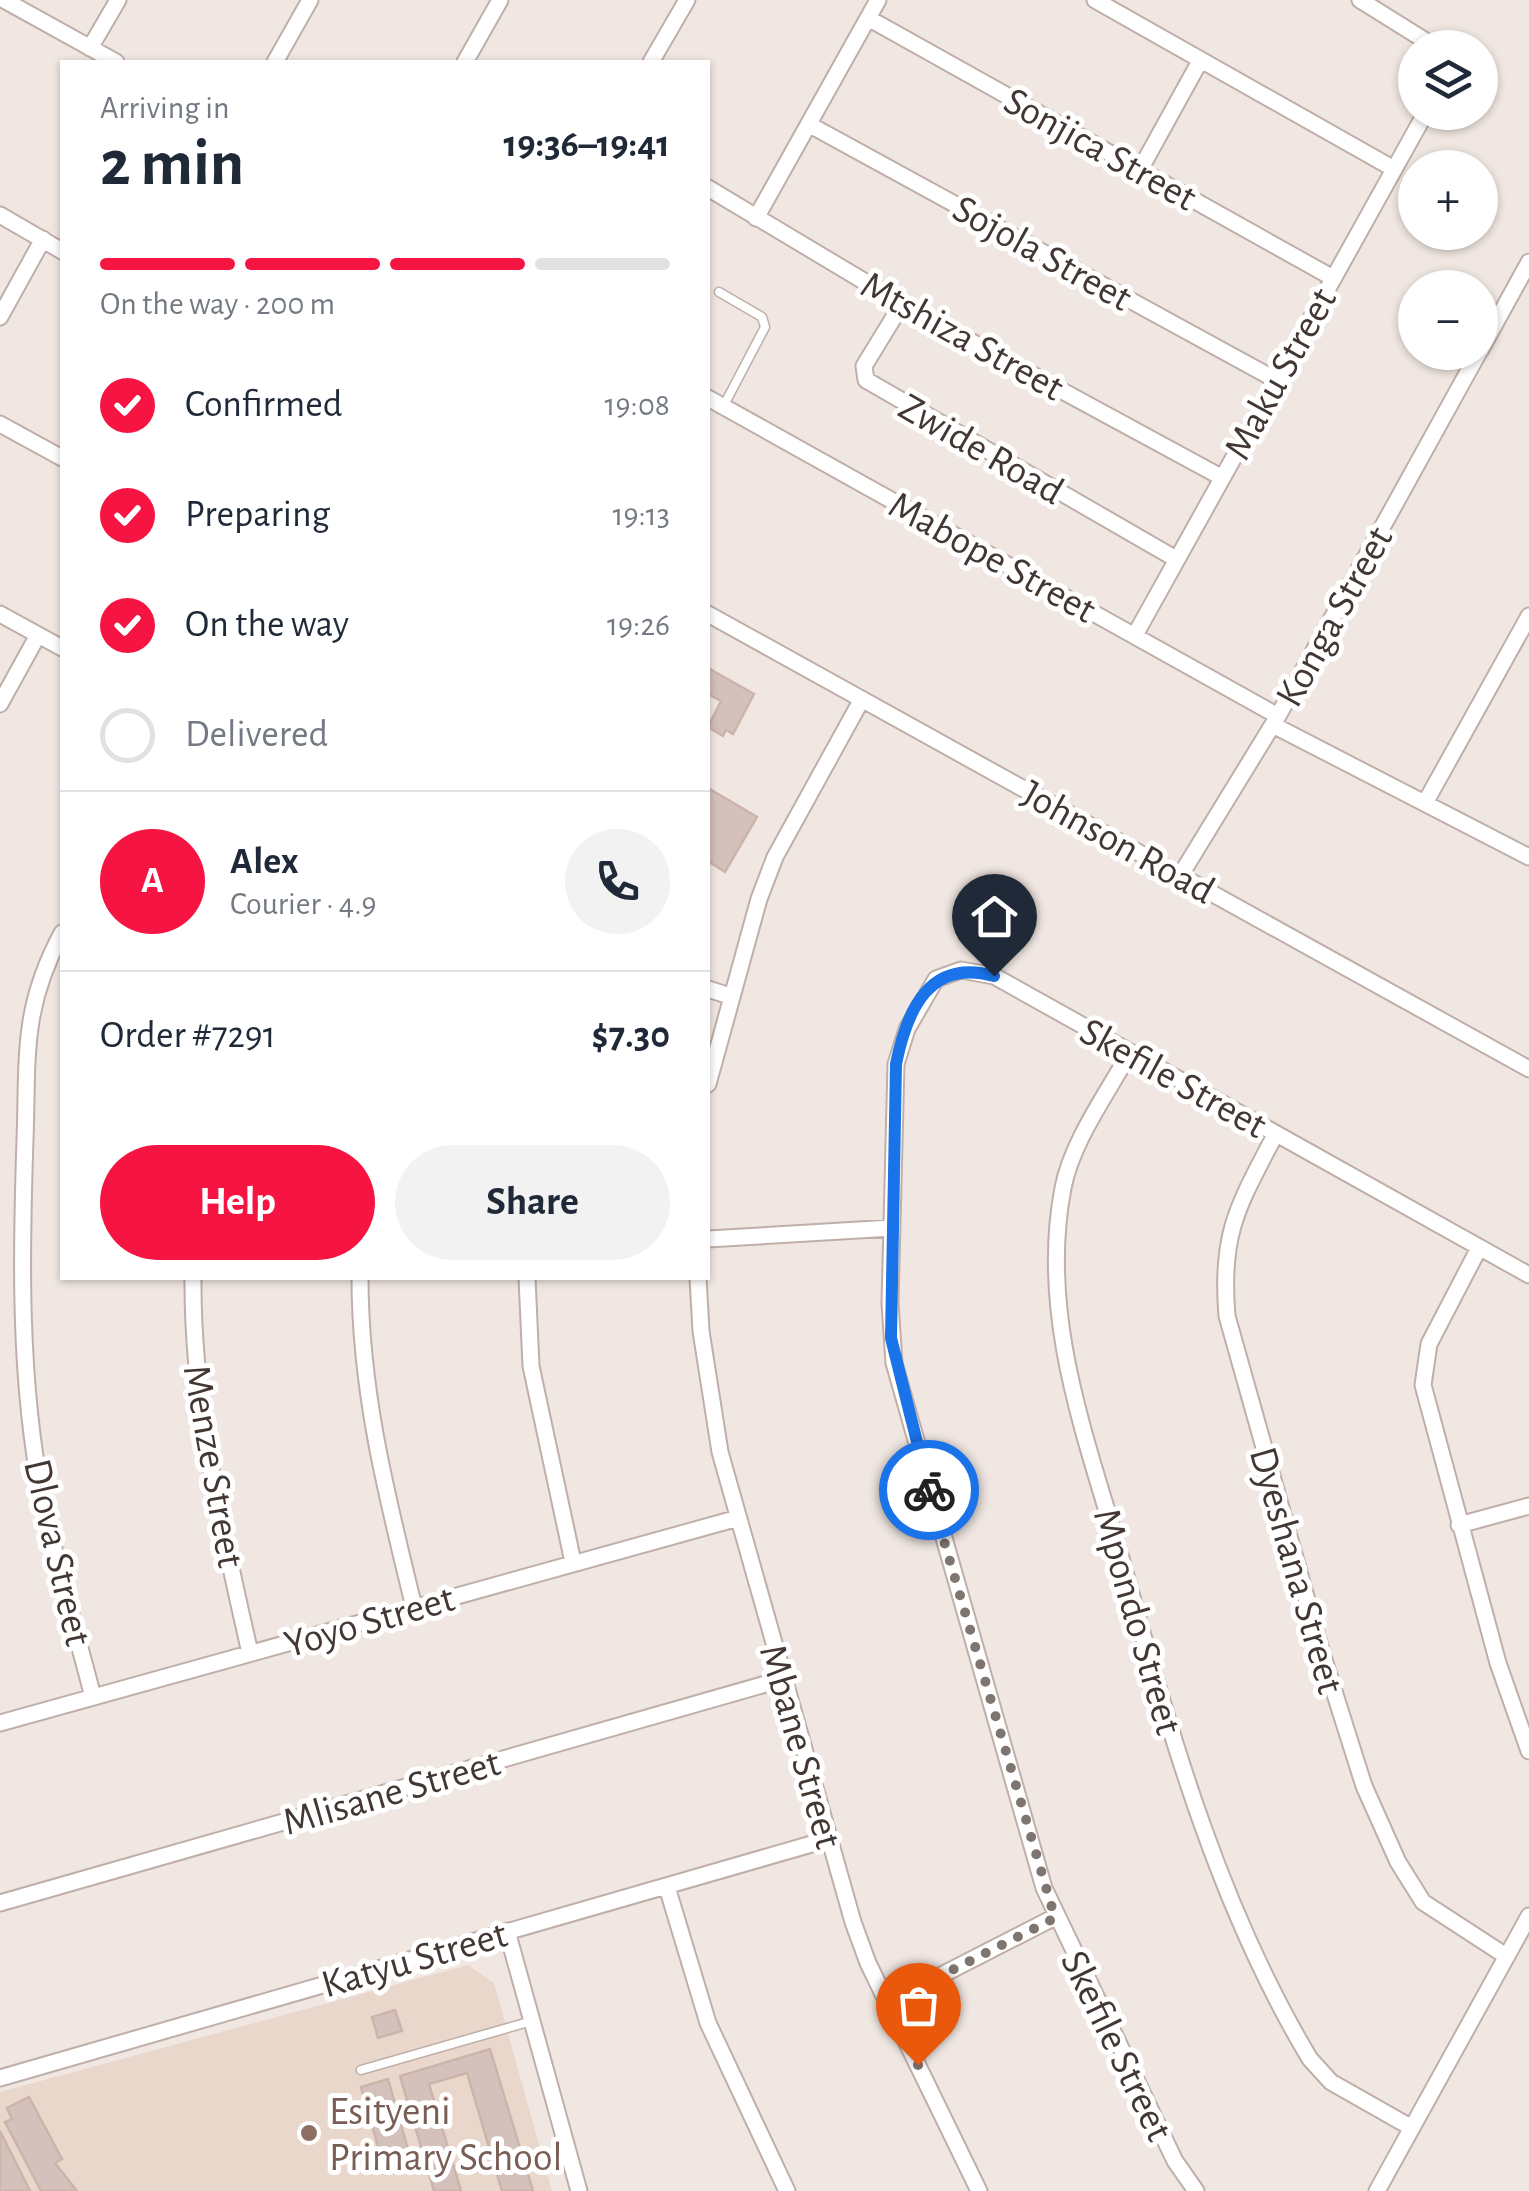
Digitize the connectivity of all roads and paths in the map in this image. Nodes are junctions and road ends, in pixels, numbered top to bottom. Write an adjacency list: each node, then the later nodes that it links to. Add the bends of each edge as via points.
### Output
1 (4, 0): 11 (street)
2 (118, 0): 11 (street)
3 (310, 0): 13 (street)
4 (500, 0): 14 (street)
5 (687, 0): 15 (street)
6 (878, 0): 9 (street)
7 (1094, 0): 16 (street)
8 (1360, 0): 10 (street)
9 (868, 18): 17 (street); 19 (street, Sonjica Street)
10 (1408, 30)
11 (90, 48): 12 (street)
12 (112, 60)
13 (276, 60)
14 (466, 60)
15 (652, 60)
16 (1200, 61): 19 (street); 20 (street)
17 (810, 125): 23 (street); 33 (street, Sojola Street)
18 (1416, 130): 20 (street, Maku Street)
19 (1141, 168): 27 (street, Sonjica Street)
20 (1394, 169): 27 (street, Maku Street)
21 (710, 189): 23 (street, Mtshiza Street)
22 (0, 215): 24 (street)
23 (756, 218): 29 (street, Mtshiza Street)
24 (43, 240): 25 (street); 30 (street)
25 (60, 250)
26 (1527, 270): 31 (street, Konga Street)
27 (1333, 278): 33 (street, Maku Street)
28 (719, 292): 35 (lane, via 762,317 766,328)
29 (902, 304): 38 (street, Mtshiza Street); 39 (street, Zwide Road, via 864,366 866,380)
30 (0, 317)
31 (1498, 321)
32 (1470, 370): 48 (street, Konga Street)
33 (1276, 380): 38 (street, Maku Street)
34 (710, 399): 35 (street, Mabope Street)
35 (723, 407): 44 (street, Mabope Street)
36 (0, 424): 37 (street)
37 (60, 457)
38 (1221, 477): 39 (street, Maku Street)
39 (1176, 559): 44 (street, Maku Street)
40 (0, 614): 43 (street)
41 (710, 615): 46 (street, Johnson Road)
42 (1529, 616): 49 (street)
43 (38, 635): 45 (street); 47 (street)
44 (1136, 636): 48 (street, Mabope Street)
45 (60, 647)
46 (862, 699): 51 (street, Johnson Road); 54 (street, via 776,857)
47 (0, 704)
48 (1276, 720): 49 (street, Mabope Street); 51 (street, Konga Street)
49 (1425, 802): 50 (street, Mabope Street)
50 (1529, 857)
51 (1180, 876): 56 (street, Johnson Road)
52 (60, 937): 74 (street, Dlova Street, via 30,1010 25,1344 42,1498)
53 (710, 990): 54 (street)
54 (730, 996): 57 (street)
55 (1130, 1052): 58 (street, Skefile Street); 59 (street, Skefile Street, via 994,976 961,970 936,979 896,1064); 88 (street, Mpondo Street, via 1062,1191 1057,1285 1064,1357 1176,1751 1215,1863 1310,2058 1331,2082)
56 (1529, 1070)
57 (710, 1076)
58 (1276, 1134): 61 (street, Skefile Street); 83 (street, Dyeshana Street, via 1229,1230 1224,1280 1228,1316 1320,1650 1364,1786 1410,1886 1439,1916)
59 (892, 1228): 60 (street); 81 (street, Skefile Street, via 894,1363)
60 (710, 1239)
61 (1479, 1248): 62 (street, Skefile Street); 69 (street, via 1423,1364 1426,1410)
62 (1529, 1275)
63 (193, 1280): 72 (street, Menze Street, via 204,1430)
64 (360, 1280): 71 (street, via 366,1397)
65 (526, 1280): 70 (street, via 531,1366)
66 (698, 1280): 68 (street, Mbane Street, via 710,1397)
67 (1529, 1506): 69 (street)
68 (738, 1518): 70 (street, Yoyo Street); 73 (street, Mbane Street)
69 (1459, 1526): 76 (street)
70 (573, 1562): 71 (street, Yoyo Street)
71 (414, 1607): 72 (street, Yoyo Street)
72 (250, 1653): 74 (street, Yoyo Street)
73 (782, 1680): 77 (street, Mbane Street); 79 (street, Mlisane Street)
74 (93, 1697): 75 (street, Yoyo Street)
75 (0, 1723)
76 (1529, 1752)
77 (828, 1839): 78 (street, Katyu Street); 84 (street, Mbane Street)
78 (667, 1886): 82 (street, Katyu Street); 90 (street, via 708,2023)
79 (0, 1903)
80 (1529, 1916): 83 (street)
81 (1055, 1918): 84 (street); 92 (street, Skefile Street)
82 (507, 1931): 85 (street); 87 (street, Katyu Street)
83 (1506, 1956): 88 (street)
84 (887, 2003): 91 (street, Mbane Street)
85 (532, 2020): 86 (lane); 89 (street)
86 (361, 2070)
87 (0, 2078)
88 (1412, 2128): 93 (street)
89 (580, 2191)
90 (787, 2191)
91 (979, 2191)
92 (1196, 2191)
93 (1377, 2191)

